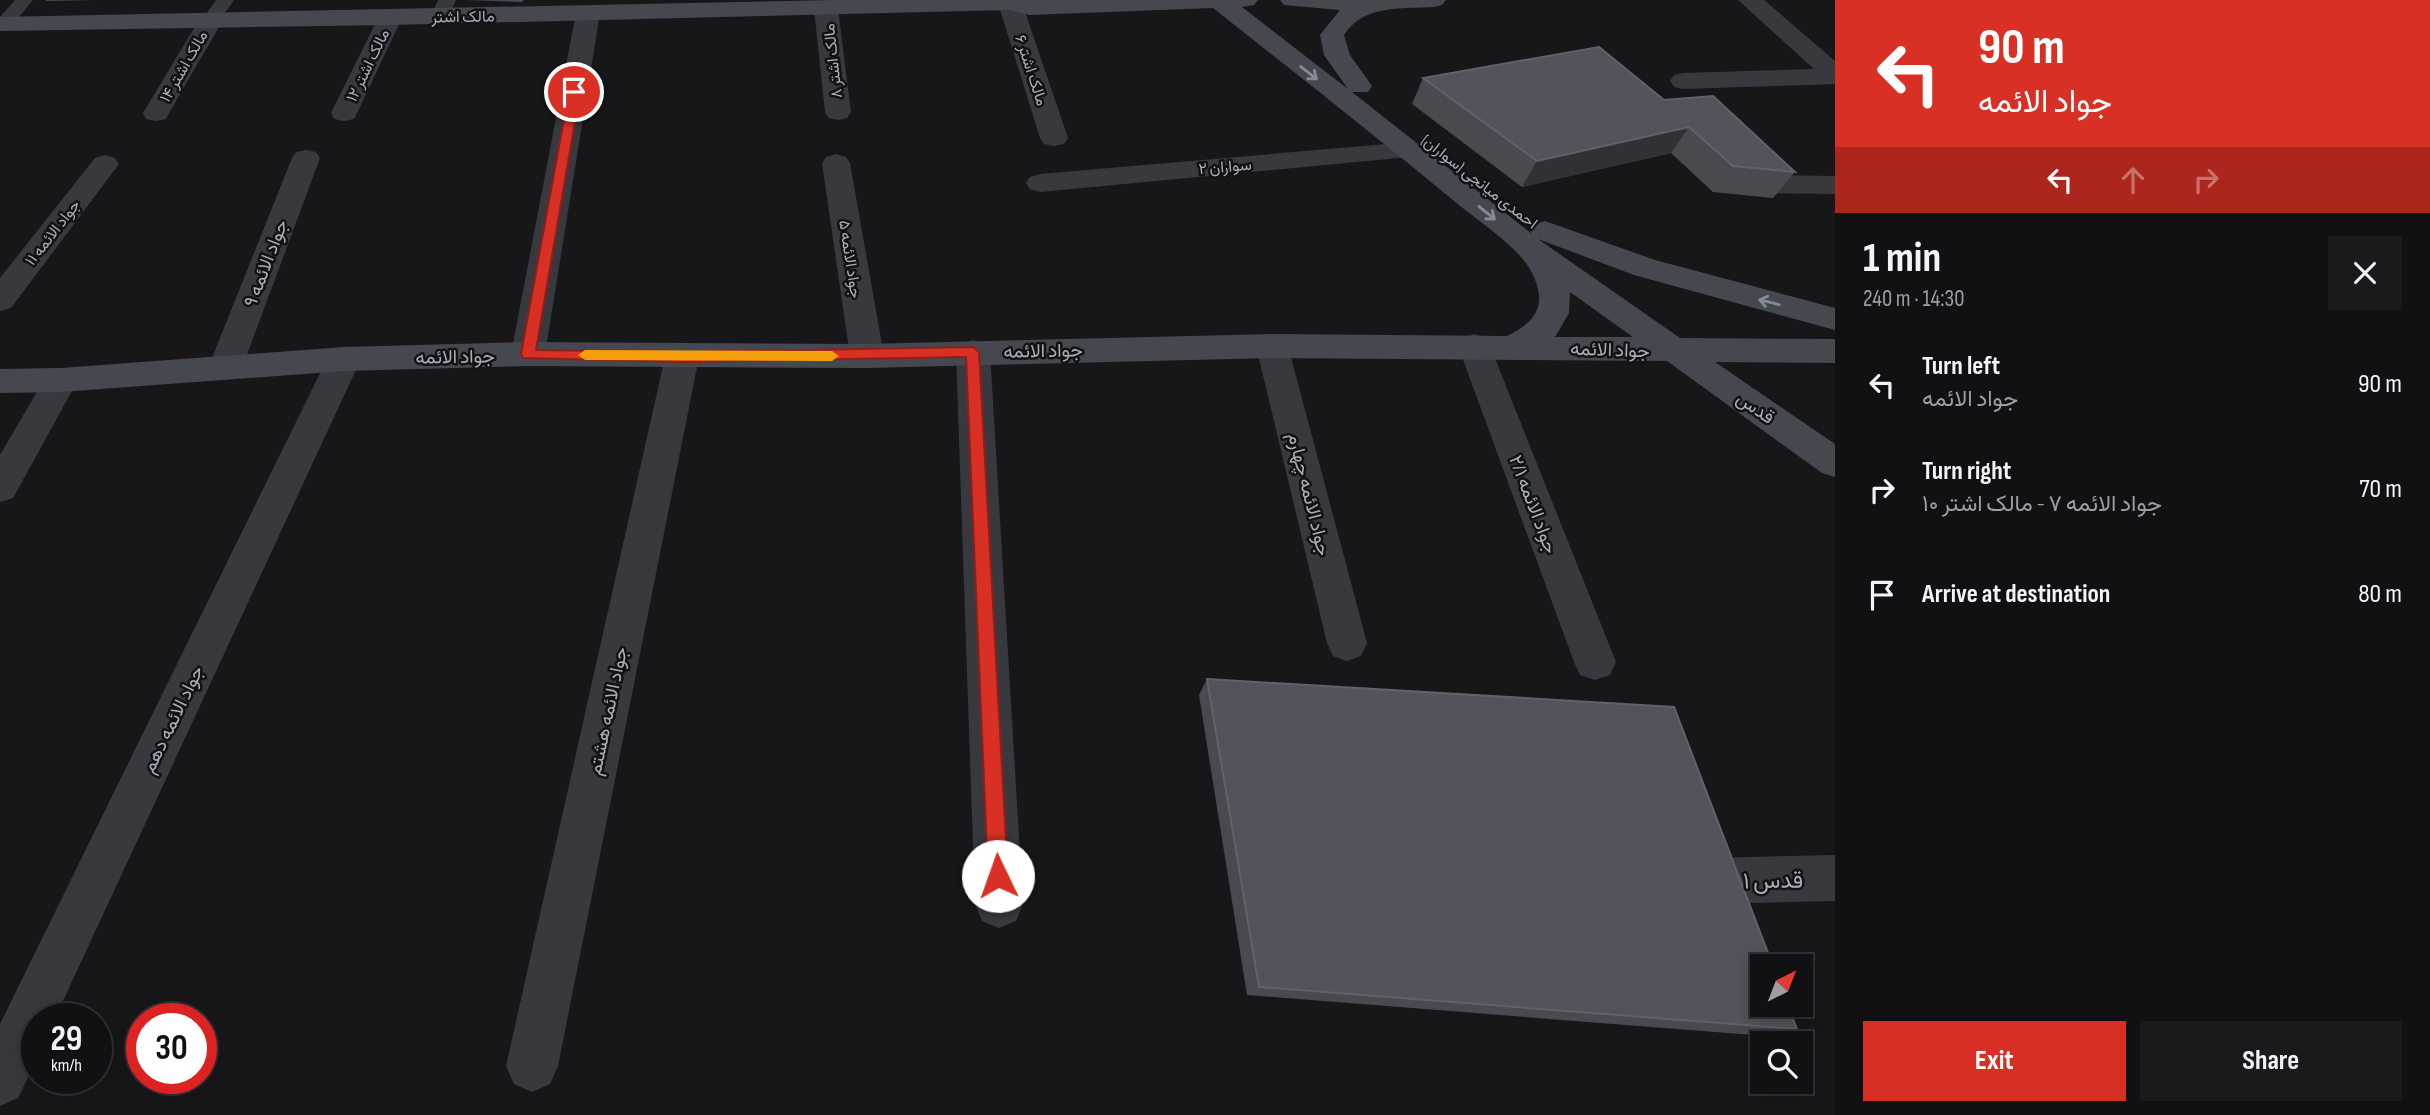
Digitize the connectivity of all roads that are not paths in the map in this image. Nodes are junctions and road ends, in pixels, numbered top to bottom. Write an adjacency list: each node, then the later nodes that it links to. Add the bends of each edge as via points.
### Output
1 (24, 0): 16 (lane)
2 (1217, 0): 3 (main road, مالک اشتر); 8 (main road, مالک اشتر); 17 (main road, احمدی میانجی (سواران))
3 (1246, 0): 20 (main road, احمدی میانجی (سواران))
4 (1292, 0): 9 (main road)
5 (1434, 0): 9 (main road)
6 (1750, 0): 18 (street)
7 (1013, 1): 8 (main road, مالک اشتر, via 1029,8); 12 (main road, مالک اشتر); 24 (street, مالک اشتر ۶)
8 (1150, 3): 17 (main road, via 1204,13)
9 (1374, 4): 20 (main road, via 1352,10 1332,35 1336,55)
10 (535, 7): 11 (main road, مالک اشتر); 14 (main road, مالک اشتر)
11 (444, 8): 15 (main road, مالک اشتر)
12 (827, 9): 14 (main road, مالک اشتر); 21 (street, مالک اشتر ۸)
13 (218, 10): 15 (main road, مالک اشتر); 16 (main road, مالک اشتر); 22 (street, مالک اشتر ۱۴)
14 (588, 13): 43 (street)
15 (390, 18): 23 (street, مالک اشتر ۱۲)
16 (1, 25)
17 (1259, 34): 25 (main road, احمدی میانجی (سواران), one-way to 25)
18 (1835, 75): 19 (street)
19 (1683, 81)
20 (1359, 86): 32 (main road, احمدی میانجی (سواران))
21 (838, 112)
22 (156, 113)
23 (344, 113)
24 (1055, 138)
25 (1410, 150): 29 (street, سواران ۲); 32 (main road, احمدی میانجی (سواران), one-way to 32)
26 (306, 158): 47 (street, جواد الائمه ۹)
27 (836, 163): 44 (street, جواد الائمه ۵)
28 (105, 164): 33 (street, جواد الائمه ۱۱)
29 (1040, 183)
30 (1762, 184): 31 (street)
31 (1835, 184)
32 (1538, 241): 34 (main road, one-way to 32); 37 (main road, via 1557,291 1552,314 1541,331); 39 (main road, احمدی میانجی (سواران)); 40 (main road, احمدی میانجی (سواران))
33 (0, 299)
34 (1835, 319)
35 (1272, 346): 36 (main road, جواد الائمه); 42 (main road, جواد الائمه); 54 (street, جواد الائمه چهارم)
36 (1474, 346): 37 (main road, جواد الائمه); 55 (street, جواد الائمه ۲/۱)
37 (1516, 346): 38 (main road, جواد الائمه)
38 (1604, 349): 39 (main road, جواد الائمه); 51 (main road, via 1684,379)
39 (1677, 351): 40 (main road, جواد الائمه); 51 (main road, قدس)
40 (1721, 351): 41 (main road, جواد الائمه); 50 (main road, قدس)
41 (1835, 351)
42 (973, 352): 44 (main road, جواد الائمه); 58 (street)
43 (528, 354): 45 (main road, جواد الائمه); 46 (main road, جواد الائمه)
44 (867, 356): 45 (main road, جواد الائمه)
45 (682, 357): 59 (street, جواد الائمه هشتم)
46 (344, 359): 47 (main road, جواد الائمه); 60 (street, جواد الائمه دهم)
47 (225, 369): 48 (main road, جواد الائمه)
48 (61, 380): 49 (main road, جواد الائمه); 53 (street)
49 (0, 381)
50 (1835, 430)
51 (1796, 435): 52 (main road, قدس)
52 (1835, 463)
53 (0, 488)
54 (1347, 643)
55 (1595, 662)
56 (1835, 878): 57 (street, قدس ۱)
57 (1710, 881)
58 (999, 904)
59 (532, 1066)
60 (0, 1080)

